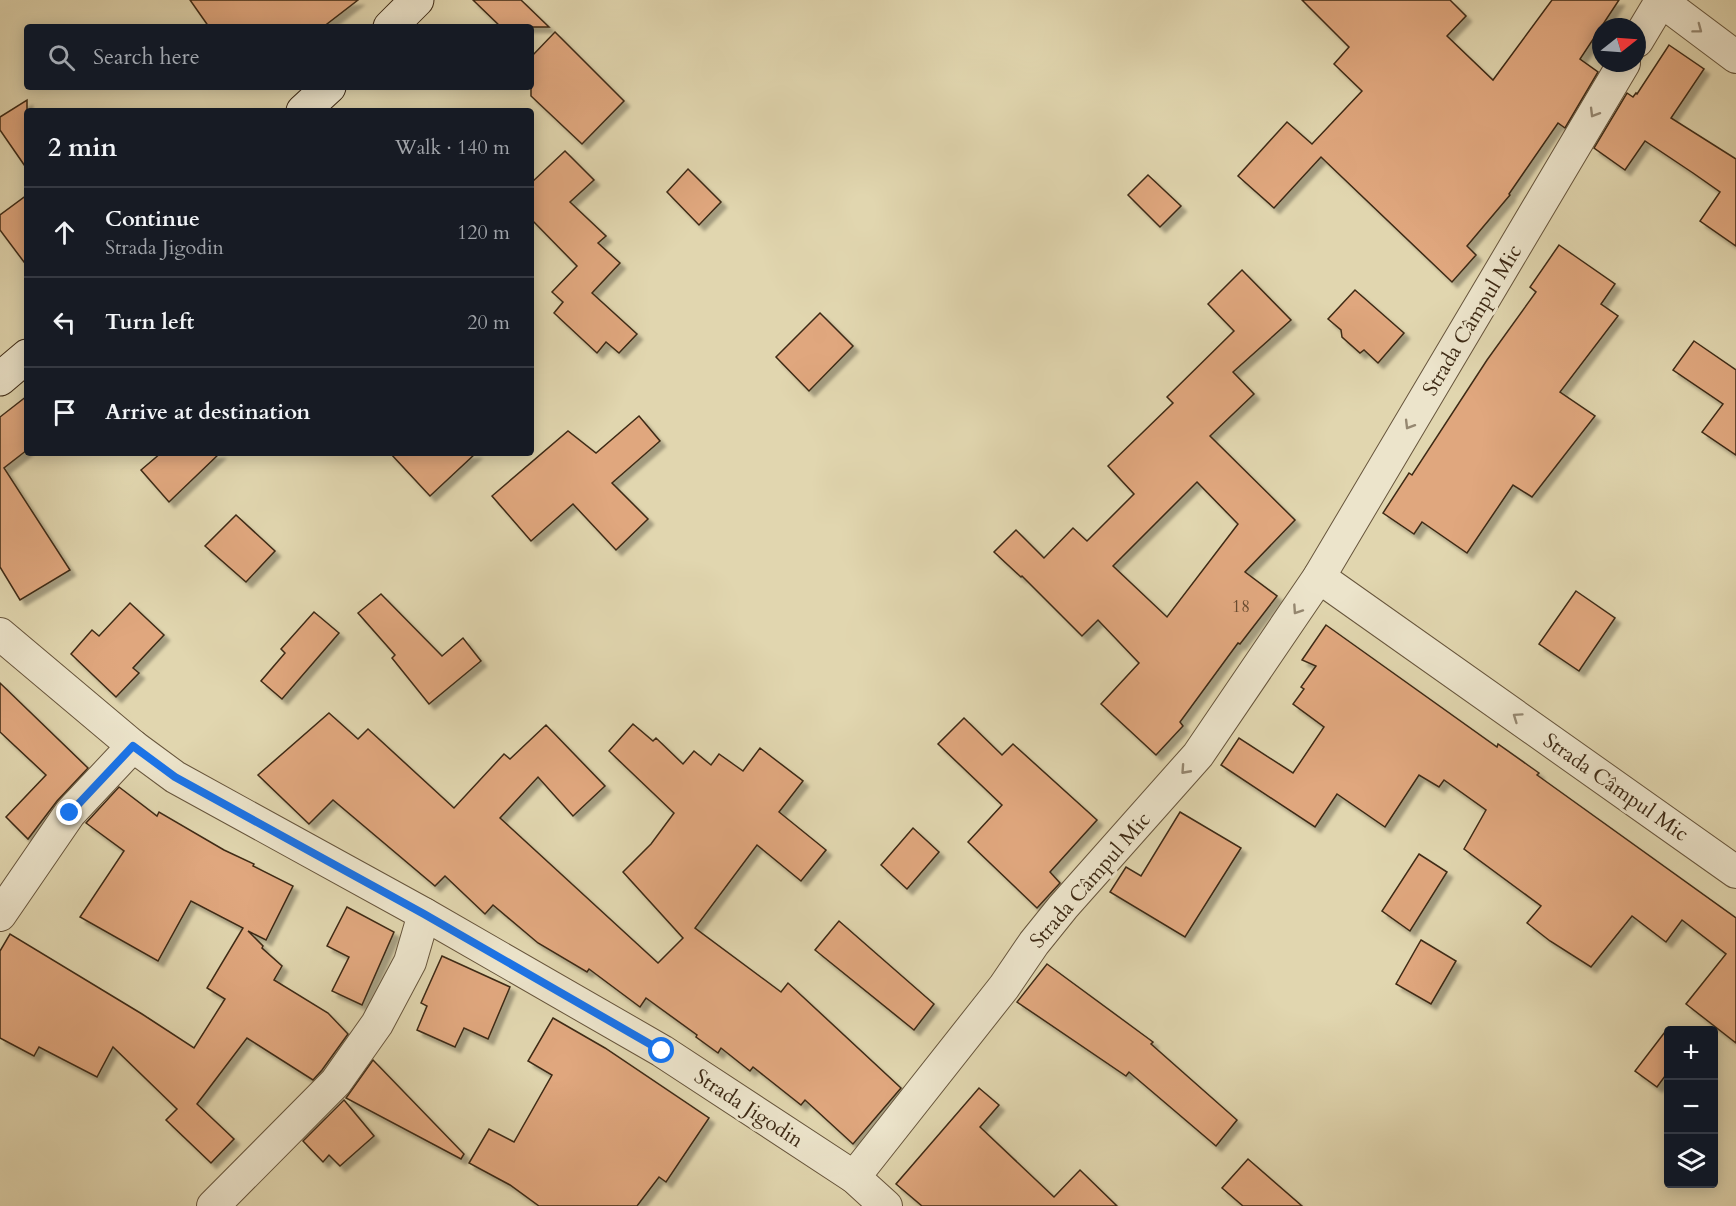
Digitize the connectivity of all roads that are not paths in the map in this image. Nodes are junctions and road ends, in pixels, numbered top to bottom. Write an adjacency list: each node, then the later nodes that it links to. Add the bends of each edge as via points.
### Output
1 (417, 0): 3 (main road)
2 (1661, 0): 4 (street); 5 (street, one-way to 5)
3 (393, 24)
4 (1646, 26)
5 (1736, 57)
6 (1619, 72): 11 (street, Strada Câmpul Mic, one-way to 11)
7 (326, 90): 8 (main road)
8 (306, 108)
9 (24, 359): 10 (main road)
10 (0, 379)
11 (1319, 577): 14 (street, Strada Câmpul Mic, one-way to 11); 17 (street, Strada Câmpul Mic, one-way to 17, via 1198,755 1056,916)
12 (0, 634): 13 (street, Strada Jigodin)
13 (133, 746): 15 (street, Strada Jigodin, via 175,777); 16 (street, via 70,813)
14 (1736, 872)
15 (424, 914): 17 (street, Strada Jigodin, via 662,1051); 18 (street, via 410,962 378,1024 336,1082)
16 (0, 915)
17 (854, 1177): 19 (street, Strada Jigodin)
18 (213, 1206)
19 (886, 1206)

